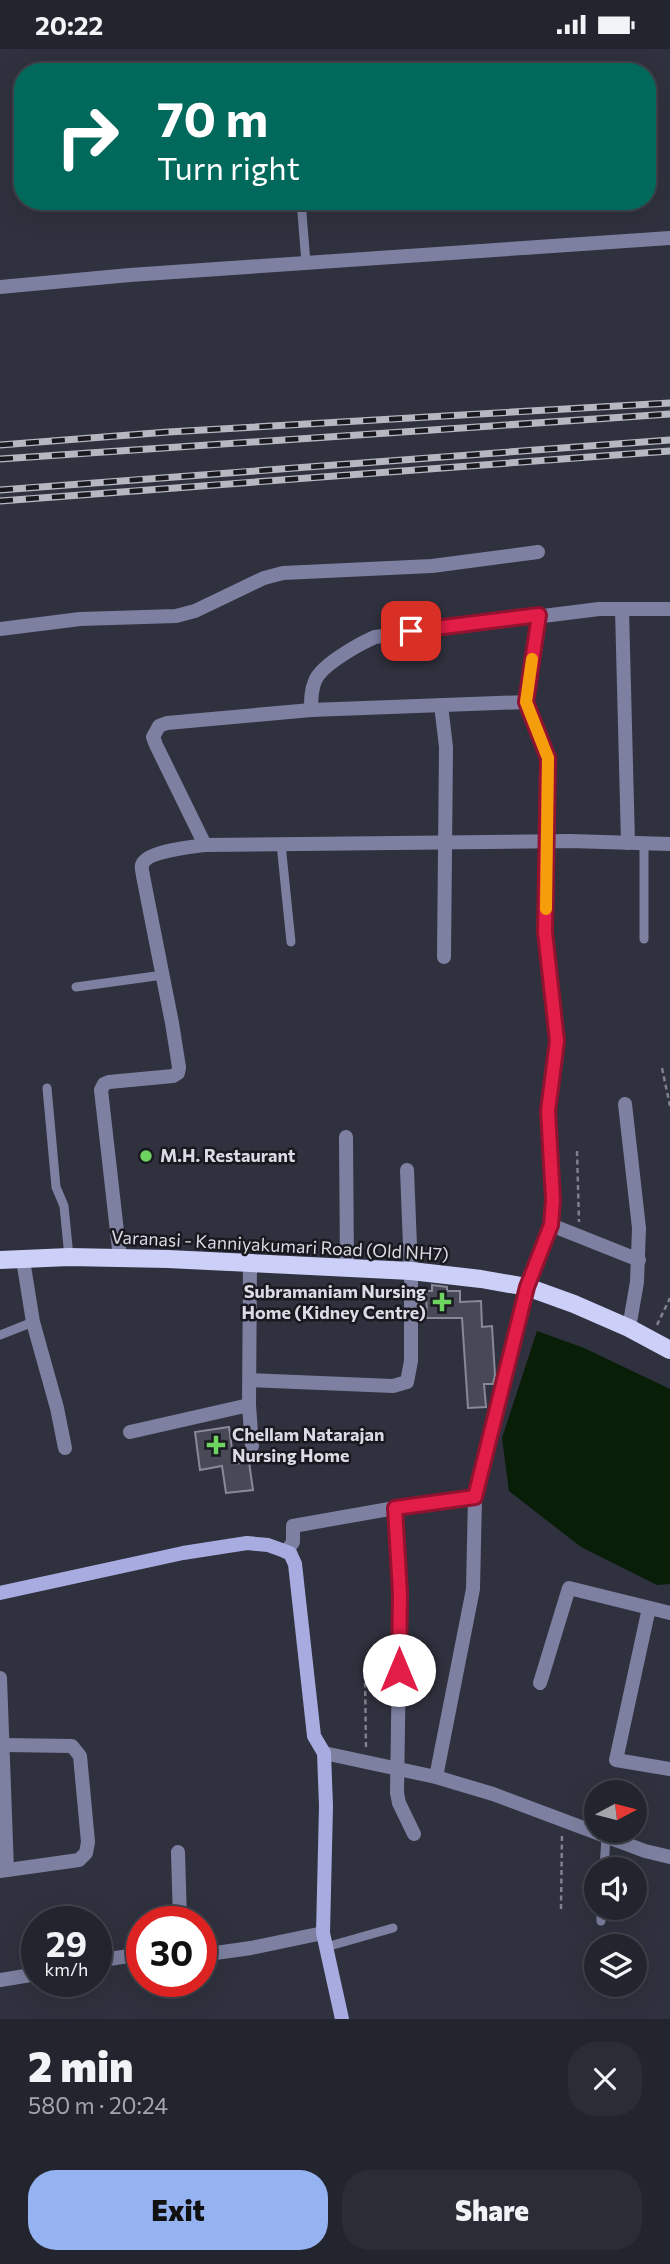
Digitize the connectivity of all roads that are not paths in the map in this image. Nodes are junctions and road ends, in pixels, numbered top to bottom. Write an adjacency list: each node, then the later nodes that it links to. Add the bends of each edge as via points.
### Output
1 (302, 210): 3 (lane)
2 (670, 238): 3 (street)
3 (306, 263): 4 (street)
4 (0, 287)
5 (538, 552): 9 (street, via 432,566 283,573 176,616 80,619)
6 (622, 609): 7 (street); 8 (street); 14 (street)
7 (670, 609)
8 (539, 615): 10 (street); 12 (street, via 375,636 316,678)
9 (0, 629)
10 (526, 702): 11 (street); 13 (street, via 548,758)
11 (441, 705): 12 (street); 17 (street, via 446,747)
12 (311, 710): 19 (street, via 167,723 155,730 156,745)
13 (548, 842): 14 (street); 17 (street); 29 (street, via 545,932 557,1041 548,1111)
14 (628, 843): 15 (street)
15 (643, 843): 18 (street); 20 (lane)
16 (281, 844): 17 (street); 19 (street); 21 (lane)
17 (444, 844): 22 (street)
18 (670, 844)
19 (205, 845): 23 (street, via 155,854 142,865)
20 (644, 939)
21 (291, 942)
22 (444, 957)
23 (163, 975): 24 (lane); 31 (street, via 178,1073 109,1082 101,1090)
24 (76, 987)
25 (47, 1088): 30 (lane, via 56,1187 64,1206)
26 (625, 1104): 33 (street)
27 (346, 1137): 36 (street)
28 (407, 1170): 37 (street)
29 (551, 1225): 33 (street); 38 (street)
30 (69, 1257): 31 (main road, Varanasi - Kanniyakumari Road (Old NH7)); 32 (main road, Varanasi - Kanniyakumari Road (Old NH7))
31 (120, 1258): 35 (main road, Varanasi - Kanniyakumari Road (Old NH7))
32 (23, 1260): 34 (main road, Varanasi - Kanniyakumari Road (Old NH7)); 39 (street)
33 (639, 1260): 40 (street)
34 (0, 1261)
35 (250, 1263): 36 (main road, Varanasi - Kanniyakumari Road (Old NH7)); 43 (street)
36 (347, 1268): 37 (main road, Varanasi - Kanniyakumari Road (Old NH7))
37 (411, 1271): 38 (main road, Varanasi - Kanniyakumari Road (Old NH7)); 43 (street, via 407,1382)
38 (527, 1287): 40 (main road, Varanasi - Kanniyakumari Road (Old NH7)); 48 (street)
39 (33, 1322): 41 (lane); 47 (street)
40 (629, 1328): 42 (main road, Varanasi - Kanniyakumari Road (Old NH7))
41 (0, 1335)
42 (670, 1350)
43 (250, 1380): 44 (street)
44 (249, 1405): 45 (street); 46 (street)
45 (130, 1432)
46 (252, 1446)
47 (65, 1448)
48 (475, 1497): 49 (street); 61 (street, via 473,1589)
49 (395, 1508): 50 (street, via 293,1526 293,1542); 60 (street, via 400,1593)
50 (286, 1552): 51 (street, via 247,1543); 58 (street, via 295,1565 314,1736)
51 (0, 1593)
52 (649, 1608): 53 (street); 55 (street, via 569,1588); 59 (street, via 616,1760)
53 (670, 1613)
54 (0, 1678): 56 (street)
55 (540, 1683)
56 (0, 1707): 57 (street)
57 (4, 1745): 67 (street); 67 (street, via 72,1745 76,1749 88,1842 79,1860)
58 (324, 1753): 60 (street); 70 (street)
59 (670, 1769)
60 (397, 1770): 61 (street); 63 (street, via 399,1804)
61 (436, 1777): 62 (street)
62 (584, 1828)
63 (414, 1834)
64 (627, 1843): 66 (street)
65 (178, 1852): 68 (street)
66 (670, 1857)
67 (4, 1871)
68 (180, 1906)
69 (393, 1928): 70 (lane)
70 (324, 1940): 71 (street); 74 (street)
71 (217, 1953)
72 (21, 1977): 73 (street)
73 (0, 1980)
74 (342, 2019)

